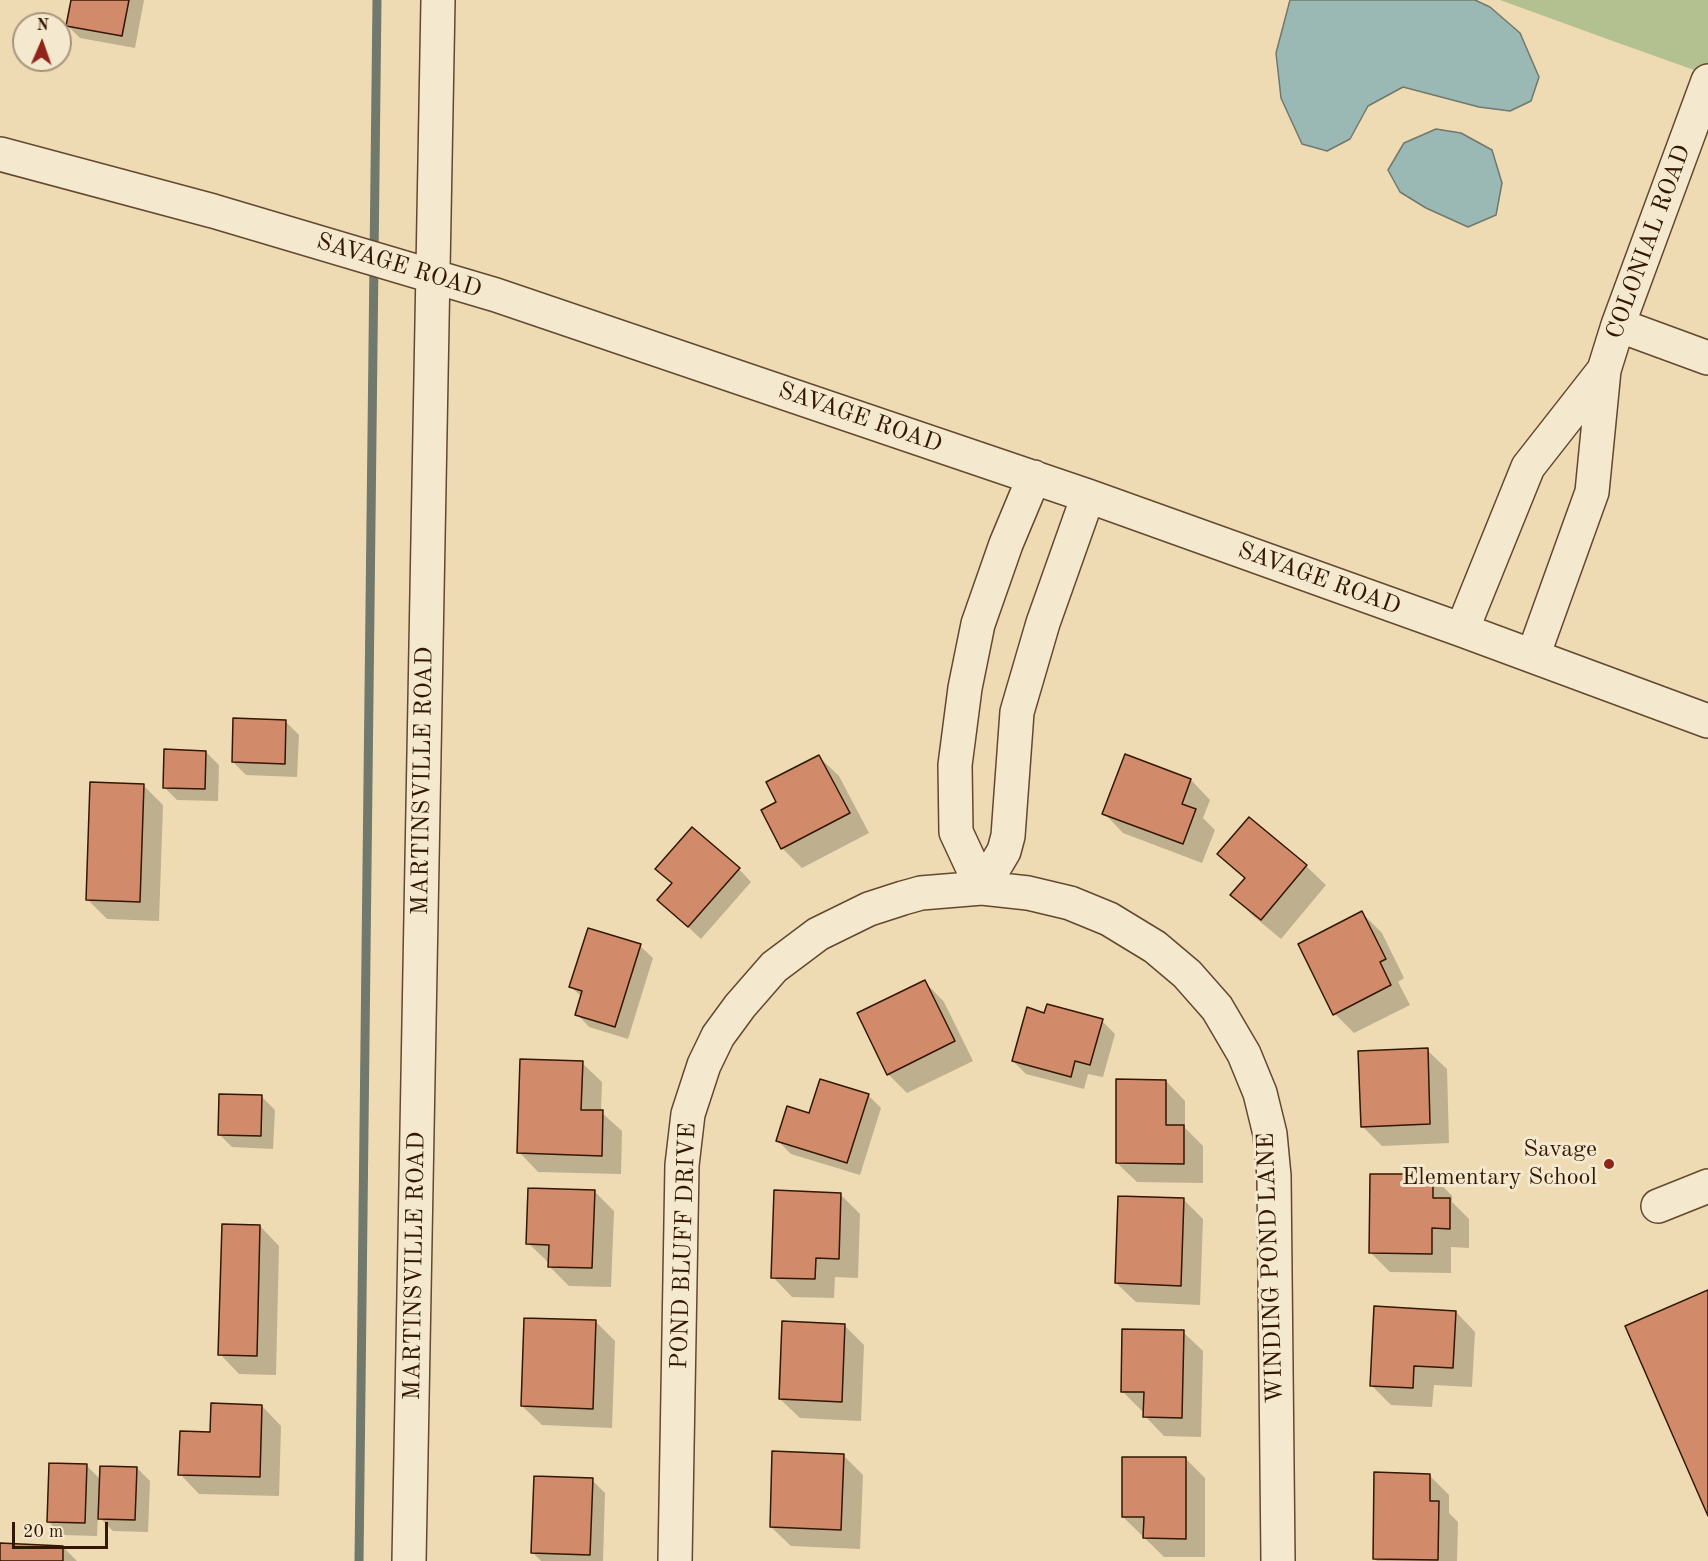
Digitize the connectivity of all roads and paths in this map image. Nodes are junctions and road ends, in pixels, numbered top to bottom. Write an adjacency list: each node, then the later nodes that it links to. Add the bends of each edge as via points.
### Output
1 (438, 0): 4 (street, MARTINSVILLE ROAD)
2 (1708, 81): 5 (street, COLONIAL ROAD)
3 (0, 154): 4 (street, SAVAGE ROAD)
4 (432, 275): 8 (street, SAVAGE ROAD); 16 (street, MARTINSVILLE ROAD)
5 (1618, 325): 6 (street); 7 (street, COLONIAL ROAD)
6 (1708, 358)
7 (1604, 370): 10 (street, COLONIAL ROAD, via 1528,467); 11 (street, COLONIAL ROAD, via 1592,492)
8 (1034, 477): 9 (street, SAVAGE ROAD); 13 (street, via 978,624 965,688 957,754 956,832)
9 (1088, 496): 10 (street, SAVAGE ROAD); 13 (street, via 1043,623 1017,712 1008,836 1004,851)
10 (1462, 630): 11 (street, SAVAGE ROAD)
11 (1533, 656): 12 (street, SAVAGE ROAD)
12 (1708, 722)
13 (982, 888): 17 (street, POND BLUFF DRIVE, via 903,898 869,909 818,934 774,967 740,1006 718,1036 704,1065 688,1114 682,1165); 18 (street, WINDING POND LANE, via 1070,903 1109,919 1155,947 1187,974 1217,1008 1244,1054 1260,1093 1270,1134 1274,1176)
14 (1708, 1186): 15 (street)
15 (1658, 1206)
16 (409, 1561)
17 (675, 1561)
18 (1278, 1561)

